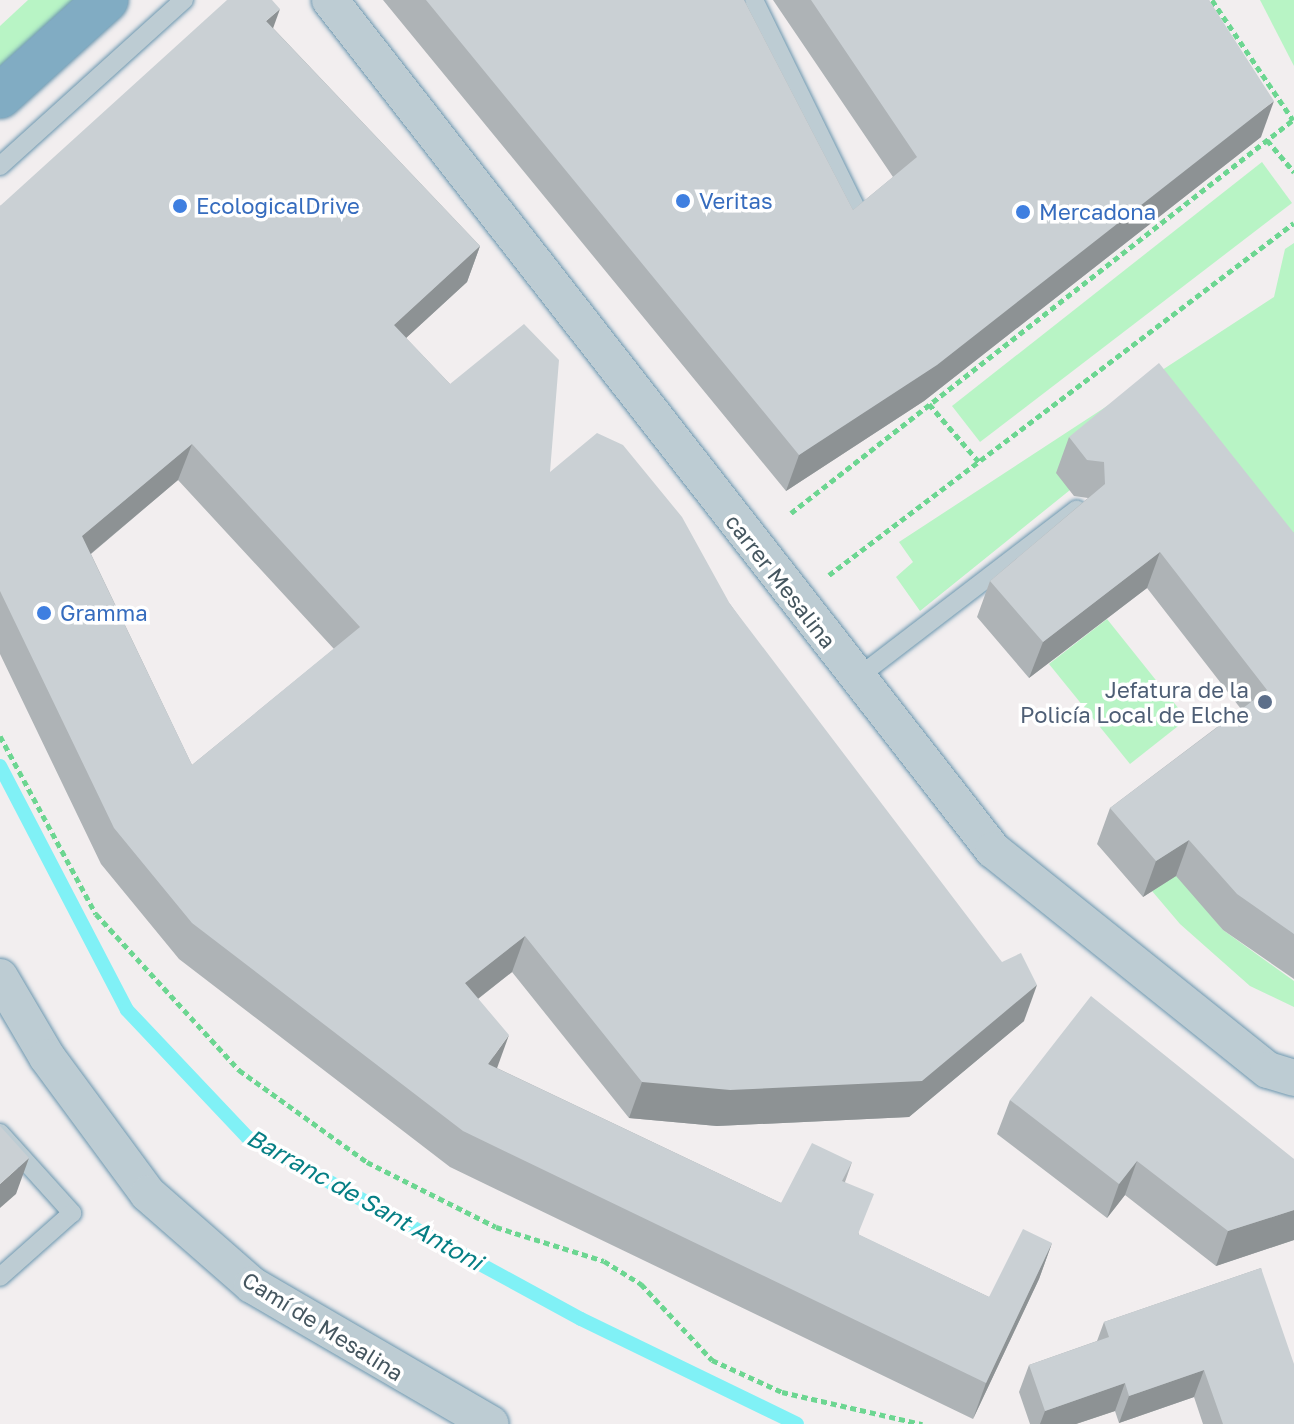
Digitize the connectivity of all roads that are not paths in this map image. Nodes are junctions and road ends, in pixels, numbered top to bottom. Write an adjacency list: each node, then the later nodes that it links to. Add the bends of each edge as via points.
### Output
1 (106, 0): 5 (highway)
2 (184, 0): 6 (lane)
3 (754, 0): 7 (lane)
4 (326, 4): 9 (street, carrer Mesalina)
5 (0, 96)
6 (0, 166)
7 (859, 214)
8 (1081, 505): 9 (lane)
9 (857, 678): 11 (street, carrer Mesalina, via 993,850 1268,1070)
10 (0, 977): 14 (street, Camí de Mesalina, via 47,1057 148,1194 252,1285)
11 (1294, 1078)
12 (0, 1133): 13 (lane, via 72,1213)
13 (0, 1277)
14 (491, 1424)

